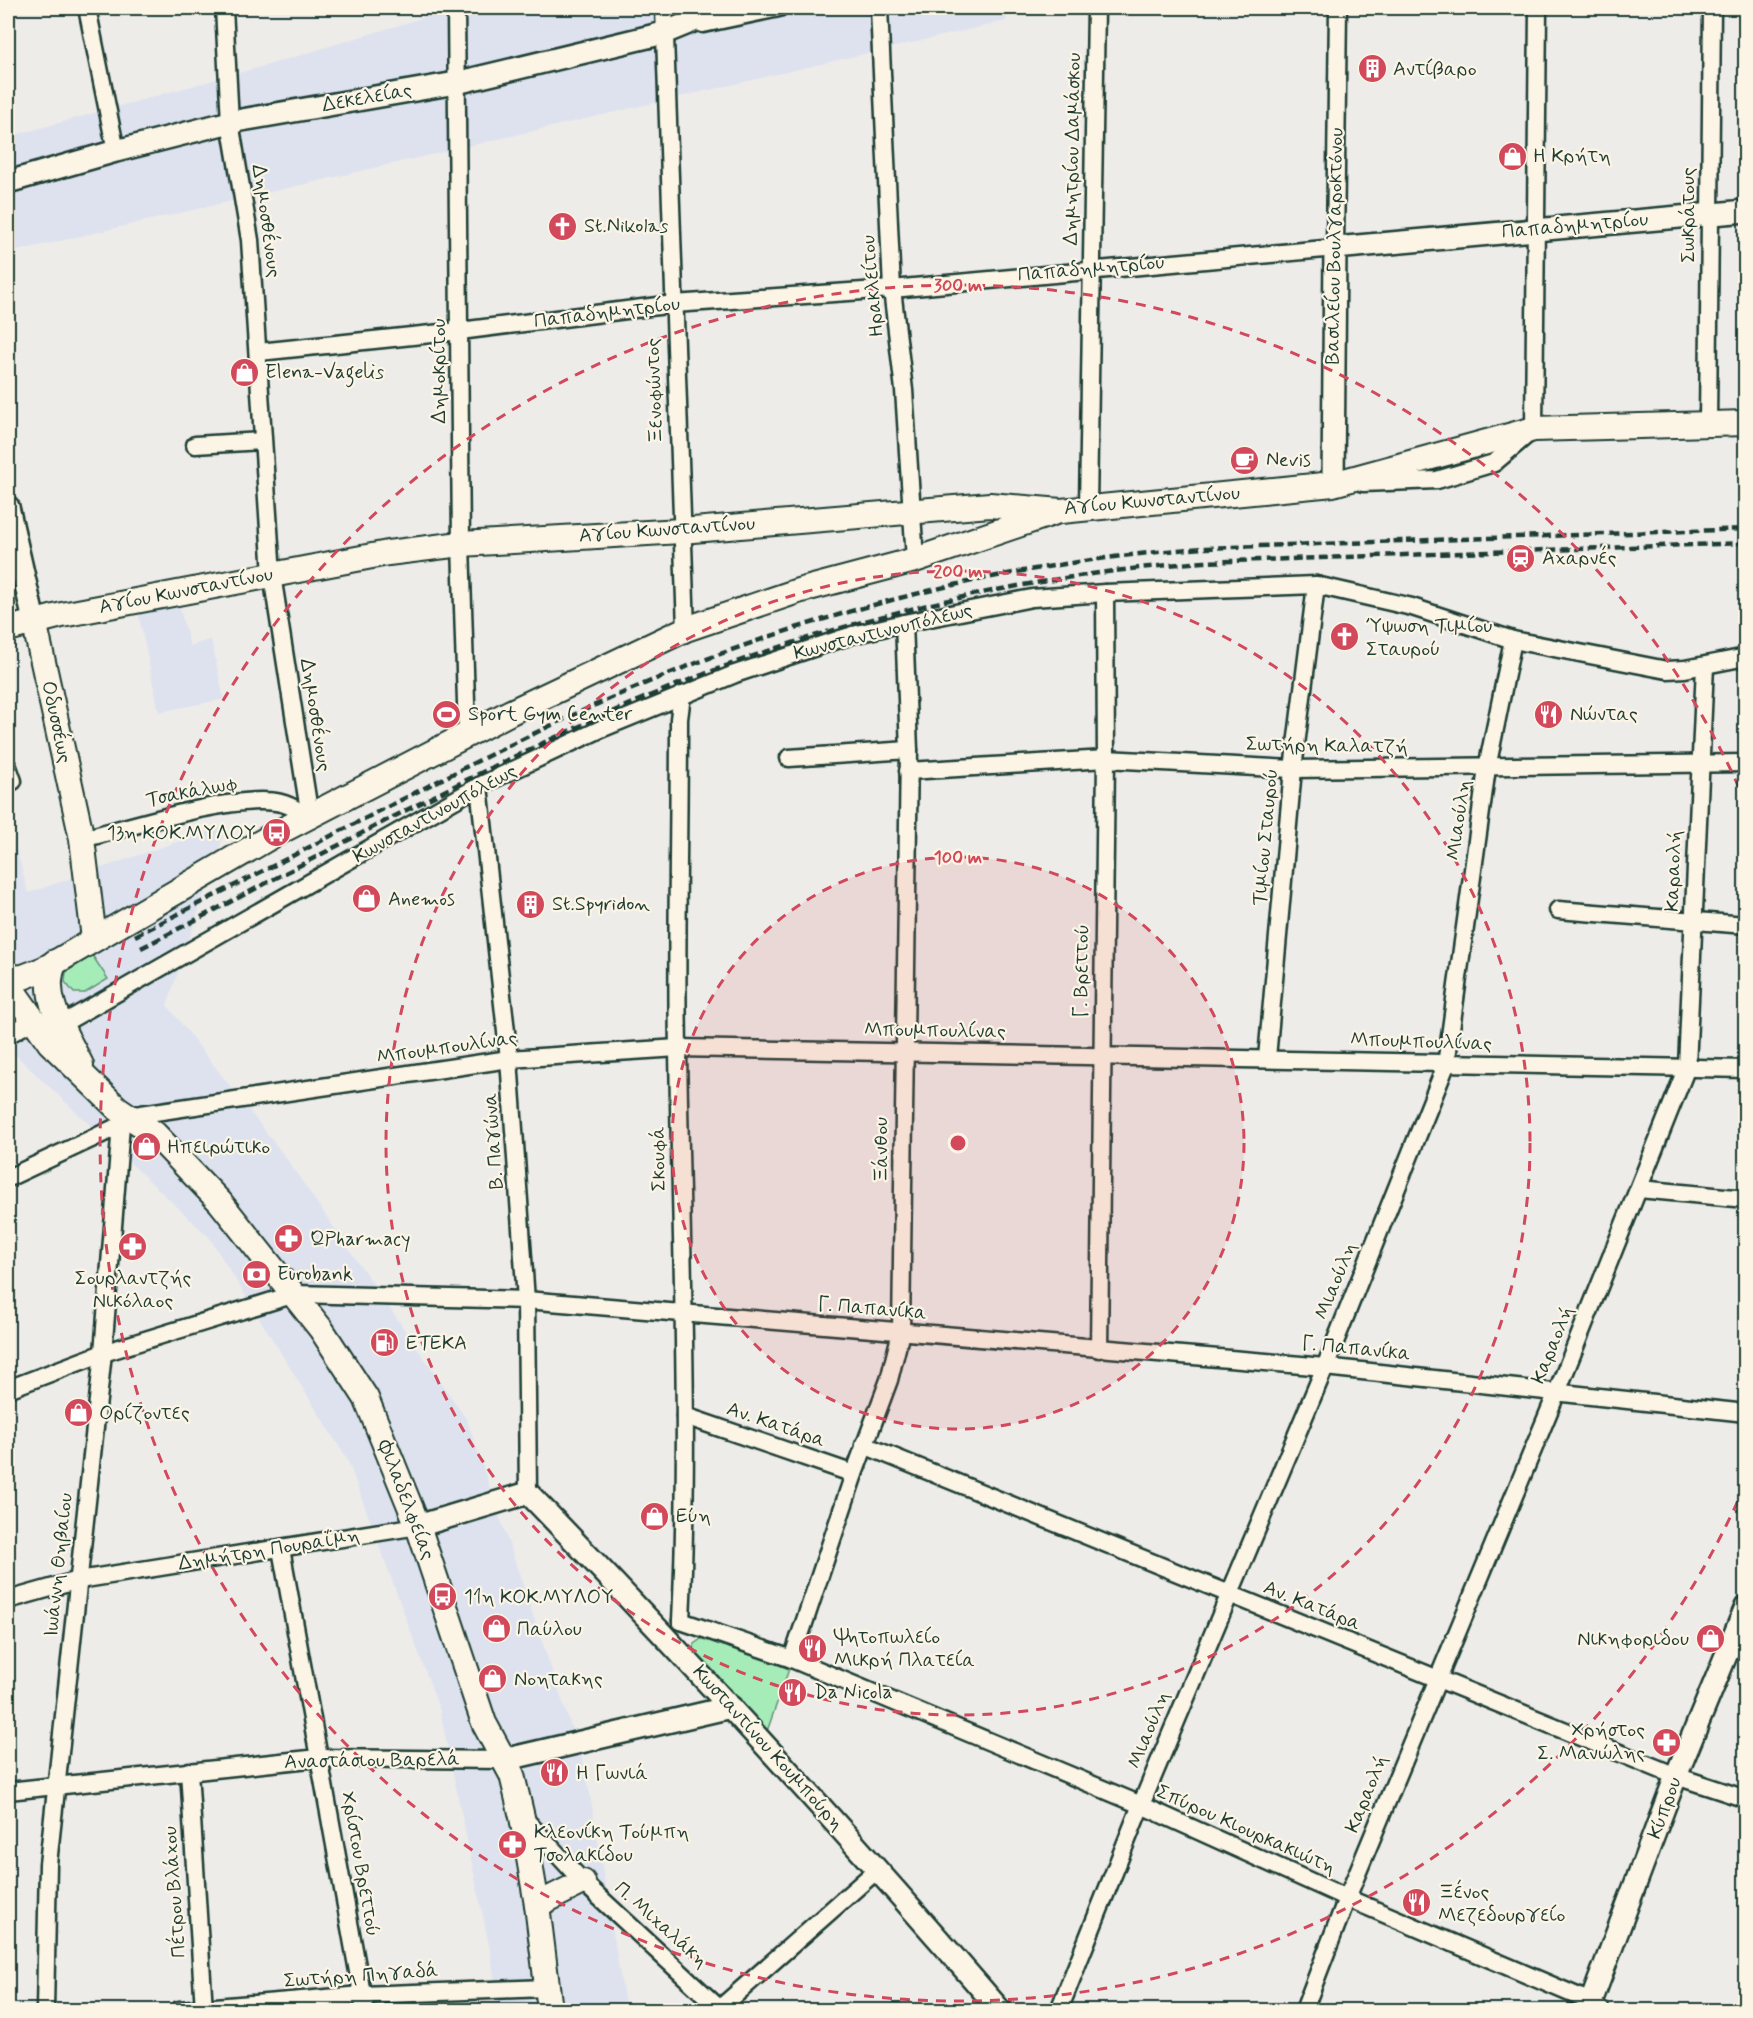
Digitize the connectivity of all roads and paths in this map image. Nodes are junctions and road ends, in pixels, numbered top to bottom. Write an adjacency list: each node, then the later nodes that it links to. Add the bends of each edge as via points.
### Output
1 (87, 8): 15 (street)
2 (224, 8): 14 (street, Δημοσθένους)
3 (456, 8): 13 (street, Δημοκρίτου)
4 (664, 8): 12 (street, Ξενοφώντος)
5 (725, 8): 12 (street, Δεκελείας)
6 (779, 8): 12 (street)
7 (879, 8): 22 (street, Ηρακλείτου)
8 (1096, 8): 21 (street, Δημητρίου Δαμάσκου)
9 (1338, 8): 20 (street, Βασιλείου Βουλγαροκτόνου)
10 (1538, 8): 19 (street)
11 (1712, 8): 18 (street, Σωκράτους)
12 (664, 33): 13 (street, Δεκελείας); 23 (street, Ξενοφώντος)
13 (456, 83): 14 (street, Δεκελείας); 24 (street, Δημοκρίτου)
14 (230, 122): 15 (street, Δεκελείας); 25 (street, Δημοσθένους, via 250,240)
15 (116, 151): 16 (street, Δεκελείας)
16 (8, 182)
17 (1746, 211): 18 (street, Παπαδημητρίου)
18 (1709, 214): 19 (street, Παπαδημητρίου); 27 (street, Σωκράτους)
19 (1535, 230): 20 (street, Παπαδημητρίου); 28 (street)
20 (1335, 248): 21 (street, Παπαδημητρίου); 31 (street, Βασιλείου Βουλγαροκτόνου)
21 (1092, 268): 22 (street, Παπαδημητρίου); 33 (street, Δημητρίου Δαμάσκου)
22 (892, 289): 23 (street, Παπαδημητρίου); 34 (street, Ηρακλείτου)
23 (674, 304): 24 (street, Παπαδημητρίου); 36 (street, Ξενοφώντος)
24 (460, 331): 25 (street, Παπαδημητρίου); 37 (street, Δημοκρίτου)
25 (259, 352): 29 (street, Δημοσθένους)
26 (1746, 423): 27 (main road, Αγίου Κωνσταντίνου)
27 (1708, 424): 28 (main road, Αγίου Κωνσταντίνου)
28 (1534, 429): 31 (main road, Αγίου Κωνσταντίνου)
29 (262, 441): 30 (street); 39 (street, Δημοσθένους)
30 (195, 445)
31 (1334, 484): 33 (main road, Αγίου Κωνσταντίνου)
32 (8, 507): 42 (street, Οδυσσέως)
33 (1088, 507): 35 (main road, Αγίου Κωνσταντίνου)
34 (913, 510): 35 (main road, Αγίου Κωνσταντίνου, via 990,505); 36 (main road, Αγίου Κωνσταντίνου); 38 (street, Ηρακλείτου)
35 (1061, 511): 38 (main road)
36 (681, 531): 37 (main road, Αγίου Κωνσταντίνου); 45 (street, Ξενοφώντος)
37 (461, 544): 39 (main road, Αγίου Κωνσταντίνου); 50 (street, Δημοκρίτου)
38 (915, 560): 45 (main road, via 798,591)
39 (272, 575): 42 (main road, Αγίου Κωνσταντίνου); 60 (street, Δημοσθένους)
40 (1316, 585): 41 (street, Κωνσταντινουπόλεως); 46 (street, Κωνσταντινουπόλεως, via 1412,608); 57 (street, Τιμίου Σταυρού)
41 (1106, 592): 43 (street, Κωνσταντινουπόλεως, via 1032,598); 53 (street, Γ. Βρεττού)
42 (34, 621): 44 (main road, Αγίου Κωνσταντίνου); 61 (main road, Οδυσσέως)
43 (904, 623): 49 (street, Κωνσταντινουπόλεως, via 790,654); 51 (street, Ξάνθου)
44 (8, 629)
45 (686, 629): 50 (main road)
46 (1513, 640): 48 (street, Κωνσταντινουπόλεως, via 1667,670); 56 (street, Μιαούλη)
47 (1746, 657): 48 (street, Κωνσταντινουπόλεως)
48 (1705, 666): 55 (street, Καραολή)
49 (682, 695): 59 (street, Κωνσταντινουπόλεως); 72 (street, Σκουφά)
50 (467, 734): 60 (main road)
51 (909, 750): 52 (street); 58 (street, Ξάνθου)
52 (789, 758)
53 (1106, 759): 57 (street, Σωτήρη Καλατζή); 58 (street, Σωτήρη Καλατζή); 74 (street, Γ. Βρεττού)
54 (1746, 763): 55 (street, Σωτήρη Καλατζή)
55 (1699, 764): 56 (street, Σωτήρη Καλατζή); 63 (street, Καραολή)
56 (1487, 768): 57 (street, Σωτήρη Καλατζή); 77 (street, Μιαούλη)
57 (1293, 769): 75 (street, Τιμίου Σταυρού)
58 (908, 771): 73 (street, Ξάνθου)
59 (478, 786): 70 (street, Κωνσταντινουπόλεως); 76 (street, Β. Παγώνα)
60 (310, 817): 61 (street, Τσακάλωφ, via 281,803 258,801 197,810); 65 (main road)
61 (82, 839): 65 (main road, Οδυσσέως)
62 (1558, 910): 63 (street)
63 (1694, 921): 64 (street); 78 (street, Καραολή)
64 (1746, 925)
65 (94, 939): 66 (main road)
66 (55, 962): 67 (main road); 70 (main road, Φιλαδελφείας, via 50,976 51,1000)
67 (8, 978)
68 (8, 984): 69 (main road, Φιλαδελφείας)
69 (22, 1010): 71 (street); 80 (main road, Φιλαδελφείας)
70 (62, 1024): 80 (main road, Φιλαδελφείας)
71 (8, 1035)
72 (678, 1048): 73 (street, Μπουμπουλίνας); 76 (street, Μπουμπουλίνας); 87 (street, Σκουφά)
73 (903, 1051): 74 (street, Μπουμπουλίνας); 88 (street, Ξάνθου)
74 (1101, 1056): 75 (street, Μπουμπουλίνας); 89 (street, Γ. Βρεττού)
75 (1267, 1058): 77 (street, Μπουμπουλίνας)
76 (509, 1059): 81 (street, Μπουμπουλίνας); 86 (street, Β. Παγώνα)
77 (1446, 1065): 78 (street, Μπουμπουλίνας); 91 (street, Μιαούλη)
78 (1687, 1067): 79 (street, Μπουμπουλίνας); 83 (street, Καραολή)
79 (1746, 1069)
80 (88, 1081): 81 (main road, Φιλαδελφείας)
81 (124, 1120): 82 (street, Μπουμπουλίνας); 85 (main road, Φιλαδελφείας, via 155,1134 177,1155); 90 (street, Ιωάννη Θηβαίου)
82 (8, 1179)
83 (1639, 1189): 84 (street); 93 (street, Καραολή)
84 (1746, 1199)
85 (295, 1294): 86 (street, Γ. Παπανίκα); 90 (street, Γ. Παπανίκα); 99 (main road, Φιλαδελφείας, via 366,1398)
86 (526, 1300): 87 (street, Γ. Παπανίκα); 98 (street, Β. Παγώνα)
87 (683, 1314): 88 (street, Γ. Παπανίκα); 95 (street, Σκουφά)
88 (901, 1332): 89 (street, Γ. Παπανίκα); 96 (street, Ξάνθου, via 889,1380)
89 (1099, 1349): 91 (street, Γ. Παπανίκα)
90 (103, 1353): 92 (street, Γ. Παπανίκα); 101 (street, Ιωάννη Θηβαίου)
91 (1325, 1366): 93 (street, Γ. Παπανίκα); 102 (street, Μιαούλη)
92 (8, 1389)
93 (1557, 1392): 94 (street, Γ. Παπανίκα); 107 (street, Καραολή)
94 (1746, 1413)
95 (685, 1416): 97 (street, Αν. Κατάρα); 105 (street, Σκουφά, via 684,1585)
96 (864, 1445): 97 (street, Ξάνθου); 102 (street, Αν. Κατάρα)
97 (854, 1474): 106 (street, Ξάνθου)
98 (528, 1493): 99 (street, Δημήτρη Πουραΐμη); 105 (street, Κωσταντίνου Κουμπούρη)
99 (418, 1527): 100 (street, Δημήτρη Πουραΐμη); 110 (main road, Φιλαδελφείας, via 484,1723)
100 (281, 1549): 101 (street, Δημήτρη Πουραΐμη); 109 (street, Χρίστου Βρεττού)
101 (79, 1580): 103 (street, Δημήτρη Πουραΐμη); 113 (street, Ιωάννη Θηβαίου)
102 (1228, 1594): 107 (street, Αν. Κατάρα); 116 (street, Μιαούλη)
103 (8, 1600)
104 (1746, 1607): 112 (street, Κύπρου)
105 (674, 1628): 106 (street, Σπύρου Κιουρκακιώτη); 108 (street, Κωσταντίνου Κουμπούρη)
106 (792, 1659): 116 (street, Σπύρου Κιουρκακιώτη)
107 (1437, 1679): 112 (street, Αν. Κατάρα); 120 (street, Καραολή)
108 (731, 1707): 110 (street, Αναστάσιου Βαρελά); 118 (street, Κωσταντίνου Κουμπούρη)
109 (319, 1758): 110 (street, Αναστάσιου Βαρελά); 111 (street, Αναστάσιου Βαρελά); 123 (street, Χρίστου Βρεττού)
110 (503, 1760): 117 (main road, Φιλαδελφείας, via 512,1775)
111 (189, 1772): 113 (street, Αναστάσιου Βαρελά); 127 (street, Πέτρου Βλάχου)
112 (1676, 1776): 115 (street, Αν. Κατάρα); 124 (street, Κύπρου)
113 (56, 1786): 114 (street, Αναστάσιου Βαρελά); 125 (street, Ιωάννη Θηβαίου, via 48,1863)
114 (8, 1791)
115 (1746, 1800)
116 (1141, 1805): 120 (street, Σπύρου Κιουρκακιώτη); 130 (street, Μιαούλη)
117 (522, 1816): 119 (street, Π. Μιχαλάκη); 121 (main road, Φιλαδελφείας)
118 (878, 1869): 128 (street); 129 (street, Κωσταντίνου Κουμπούρη)
119 (583, 1882): 121 (main road); 128 (street, Π. Μιχαλάκη)
120 (1347, 1898): 124 (street, Σπύρου Κιουρκακιώτη); 131 (street, Καραολή)
121 (537, 1905): 122 (main road, Φιλαδελφείας)
122 (548, 1999): 123 (street, Σωτήρη Πηγαδά)
123 (363, 2003): 127 (street, Σωτήρη Πηγαδά)
124 (1594, 2008)
125 (45, 2010)
126 (179, 2010): 127 (street, Σωτήρη Πηγαδά)
127 (204, 2010)
128 (720, 2010)
129 (1000, 2010)
130 (1059, 2010)
131 (1305, 2010)

